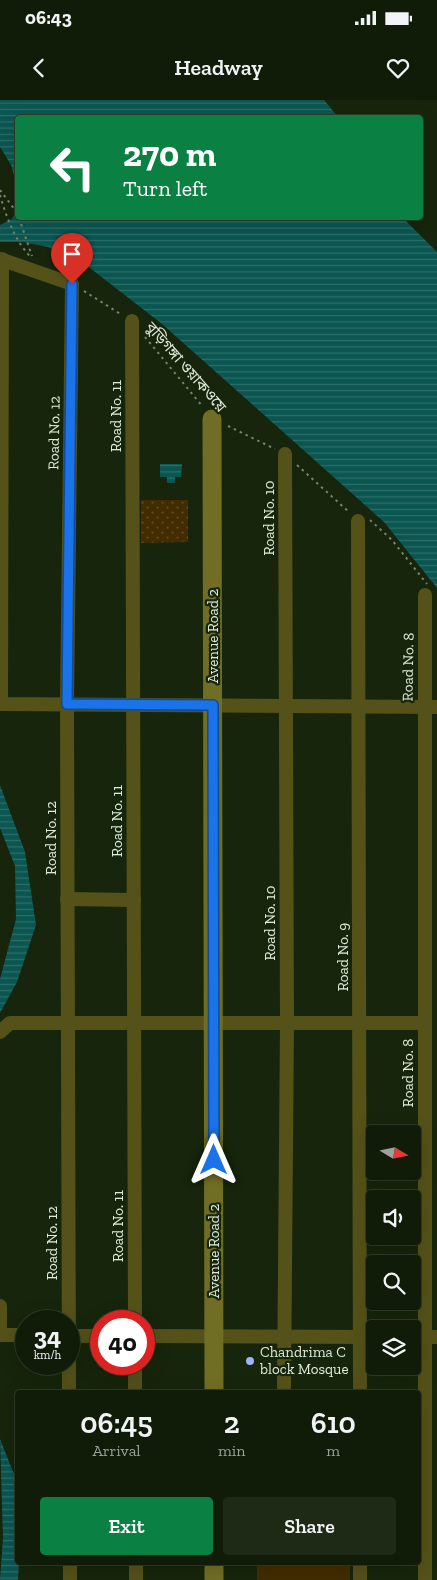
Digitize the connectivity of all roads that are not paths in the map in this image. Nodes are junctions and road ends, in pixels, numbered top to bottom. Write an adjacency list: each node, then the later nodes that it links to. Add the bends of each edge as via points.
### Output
1 (1, 259): 4 (street); 8 (street, Road No. 12, via 72,284)
2 (132, 321): 9 (street, Road No. 11)
3 (212, 419): 10 (street, Avenue Road 2)
4 (0, 424): 8 (street, via 1,704)
5 (286, 454): 11 (street, Road No. 10)
6 (358, 521): 12 (street, Road No. 9)
7 (428, 591): 13 (street, Road No. 8)
8 (67, 704): 9 (street); 15 (street, Road No. 12)
9 (133, 704): 10 (street); 16 (street, Road No. 11)
10 (213, 705): 11 (street); 19 (street, Avenue Road 2)
11 (286, 705): 12 (street); 20 (street, Road No. 10)
12 (358, 706): 13 (street); 21 (street, Road No. 9)
13 (430, 706): 14 (street, Road No. 8)
14 (430, 829): 22 (street, Road No. 8)
15 (67, 899): 16 (street); 17 (street, Road No. 12)
16 (134, 900): 18 (street, Road No. 11)
17 (68, 1023): 18 (street); 23 (street); 26 (street, Road No. 12)
18 (134, 1023): 19 (street); 27 (street, Road No. 11)
19 (213, 1023): 20 (street); 31 (street, Avenue Road 2)
20 (287, 1023): 21 (street); 32 (street, Road No. 10)
21 (359, 1023): 22 (street); 33 (street, Road No. 9)
22 (424, 1023): 24 (street, Road No. 8)
23 (5, 1028)
24 (430, 1077): 35 (street, Road No. 8)
25 (0, 1306): 28 (street)
26 (69, 1310)
27 (135, 1310)
28 (0, 1335): 29 (street)
29 (15, 1336)
30 (155, 1336): 31 (street)
31 (214, 1336): 32 (street); 40 (street, Avenue Road 2)
32 (284, 1337): 33 (street); 41 (street, Road No. 10)
33 (360, 1337): 34 (street); 42 (street, Road No. 9)
34 (366, 1337)
35 (425, 1337): 51 (street, Road No. 8)
36 (69, 1375): 38 (street, Road No. 12)
37 (135, 1375): 39 (street)
38 (69, 1390)
39 (135, 1390)
40 (214, 1390)
41 (284, 1390)
42 (360, 1390)
43 (70, 1565): 47 (street)
44 (136, 1565): 48 (street)
45 (214, 1565): 49 (street)
46 (360, 1565): 50 (street)
47 (70, 1580)
48 (136, 1580)
49 (214, 1580)
50 (360, 1580)
51 (425, 1580)

